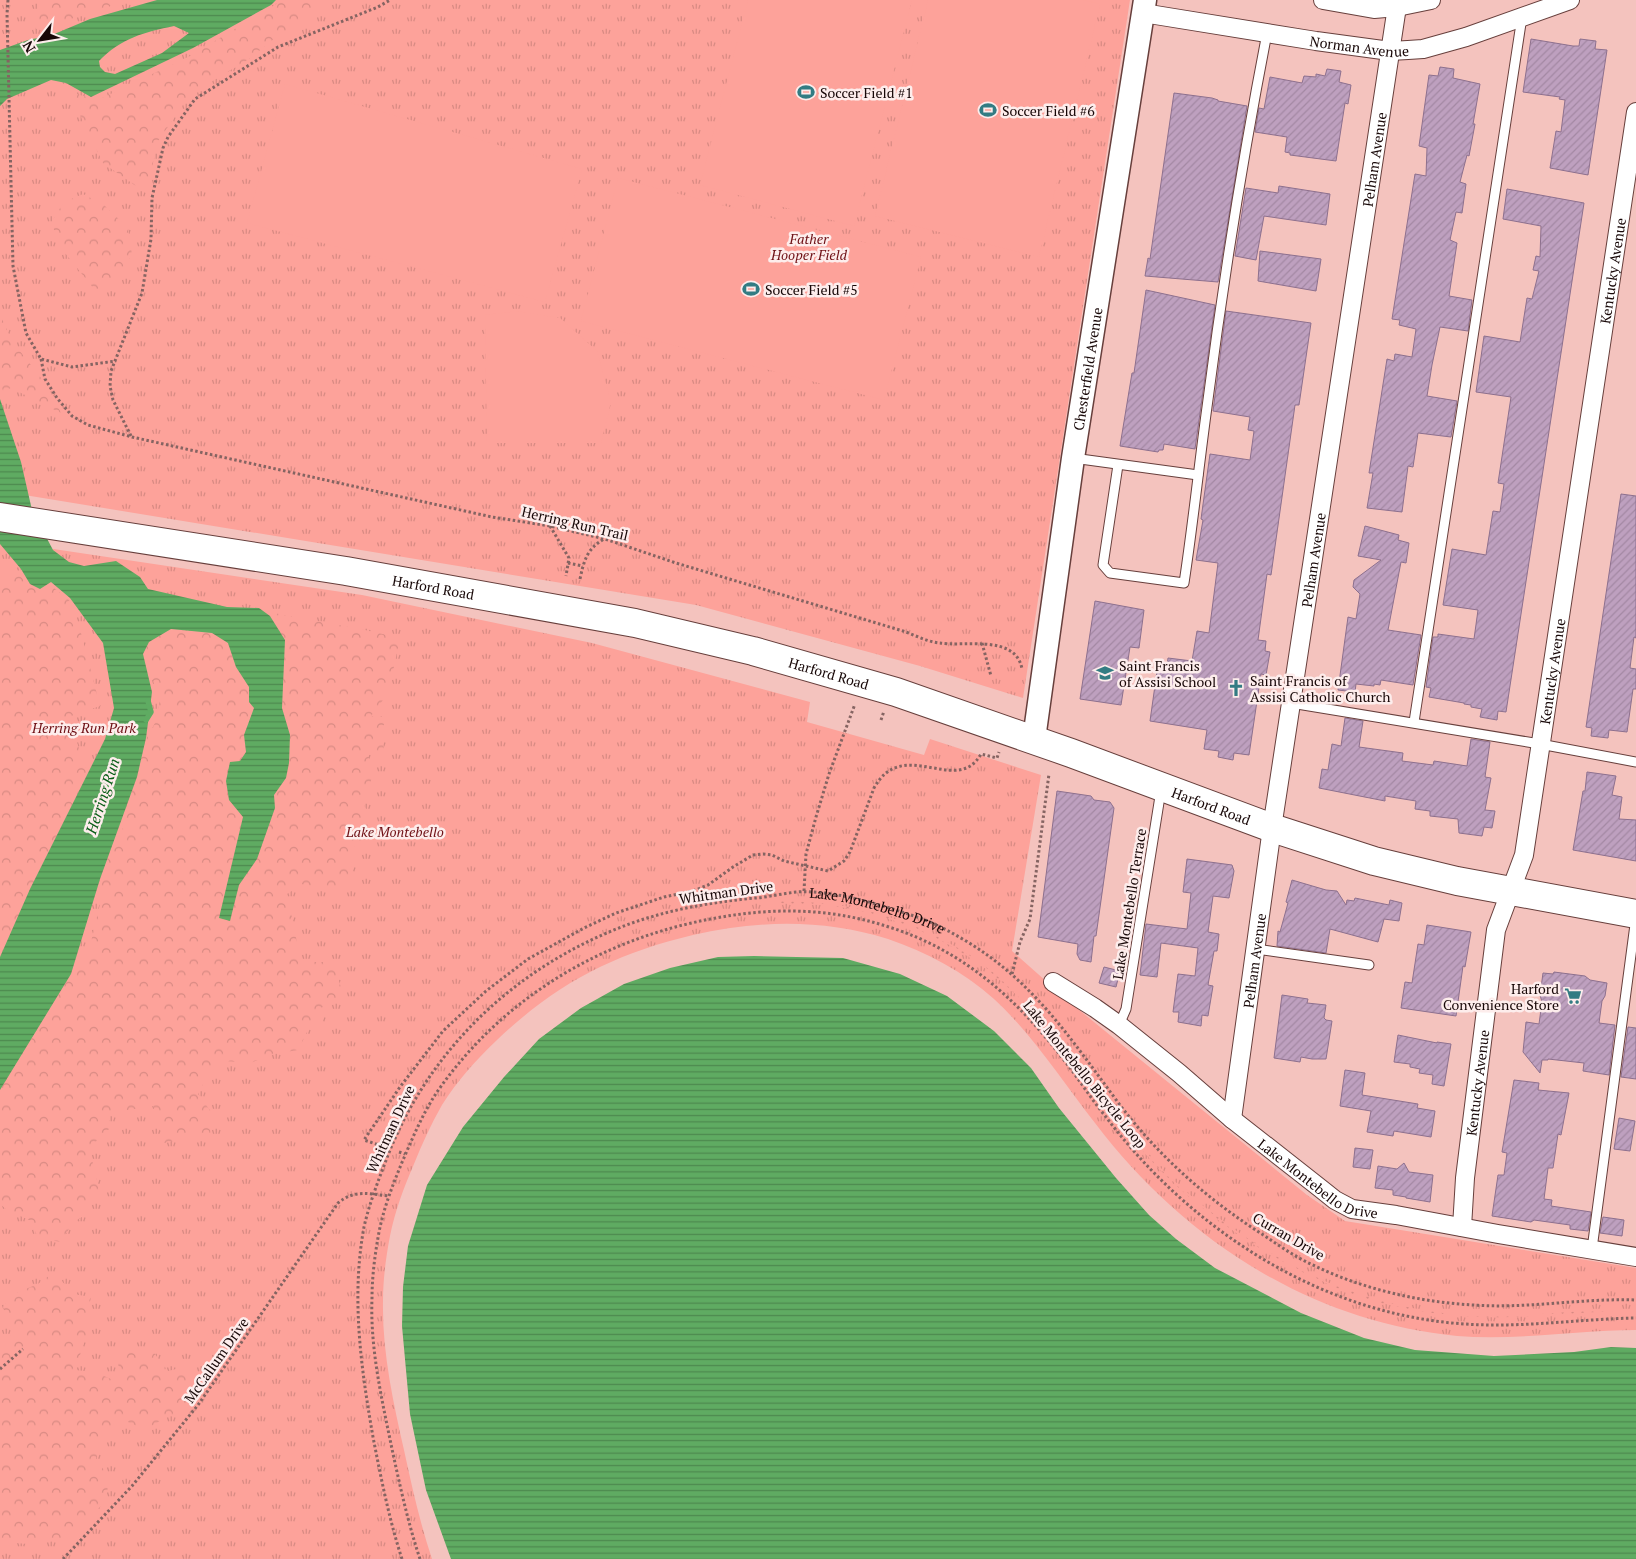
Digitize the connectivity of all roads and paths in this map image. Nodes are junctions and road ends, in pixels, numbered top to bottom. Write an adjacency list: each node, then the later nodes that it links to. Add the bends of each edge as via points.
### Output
1 (8, 0): 12 (path, Herring Run Trail, via 13,266 26,333)
2 (390, 0): 13 (path, via 278,47 195,99 163,148 152,198 151,239 142,293)
3 (1323, 0): 6 (street, via 1374,9)
4 (1431, 0): 6 (street)
5 (1570, 0): 8 (street, Norman Avenue)
6 (1398, 3): 10 (street, Pelham Avenue)
7 (1144, 6): 9 (street, Norman Avenue); 15 (street, Chesterfield Avenue)
8 (1522, 17): 10 (street, Norman Avenue, via 1423,49); 30 (lane)
9 (1267, 34): 10 (street, Norman Avenue); 17 (lane, via 1245,147)
10 (1390, 51): 29 (street, Pelham Avenue)
11 (1636, 112): 32 (street, Kentucky Avenue)
12 (41, 359): 13 (path, via 72,367); 14 (path, Herring Run Trail, via 45,378 72,416 88,425)
13 (117, 360): 14 (path, via 110,386 113,400)
14 (132, 437): 19 (path, Herring Run Trail, via 492,517)
15 (1073, 458): 16 (lane); 31 (street, Chesterfield Avenue)
16 (1118, 465): 17 (lane); 17 (lane, via 1103,565 1110,573 1184,583)
17 (1198, 475)
18 (0, 517): 28 (main road, Harford Road, via 346,571 634,623 753,651)
19 (550, 526): 20 (path, Herring Run Trail); 21 (path, via 569,558)
20 (605, 539): 22 (path, via 594,545); 25 (path, Herring Run Trail, via 940,644)
21 (568, 563): 22 (path); 23 (path)
22 (583, 566): 24 (path)
23 (566, 576)
24 (580, 580)
25 (982, 643): 26 (path, Herring Run Trail, via 998,646 1016,656); 27 (path)
26 (1022, 672)
27 (991, 676)
28 (863, 682): 31 (main road, Harford Road); 38 (path, Lake Montebello Drive, via 829,774 806,854)
29 (1291, 703): 30 (lane); 37 (street, Pelham Avenue)
30 (1414, 722): 32 (lane)
31 (1034, 739): 36 (main road, Harford Road)
32 (1540, 744): 34 (lane); 40 (street, Kentucky Avenue, via 1524,854)
33 (997, 758): 38 (path, via 981,754 976,763 961,770 908,764 892,769 878,780 844,860 825,872)
34 (1636, 762)
35 (1049, 774): 44 (path, via 1030,919)
36 (1161, 786): 37 (main road, Harford Road); 47 (lane, Lake Montebello Terrace, via 1126,1009)
37 (1272, 828): 40 (main road, Harford Road, via 1374,861); 42 (street, Pelham Avenue)
38 (806, 867): 39 (path, Lake Montebello Drive); 49 (path, via 772,855 753,855 708,885 616,913 528,959 486,991 443,1031 400,1086 364,1140)
39 (804, 891): 44 (path, Lake Montebello Drive, via 845,895 932,922 985,952); 52 (path, Whitman Drive, via 727,901 635,922 576,948 526,979 482,1015 421,1087 390,1149)
40 (1509, 891): 41 (main road, Harford Road); 54 (street, Kentucky Avenue, via 1496,930 1465,1178)
41 (1636, 914): 55 (lane)
42 (1256, 950): 43 (lane); 48 (street, Pelham Avenue)
43 (1369, 965)
44 (1012, 974): 46 (path, Lake Montebello Drive)
45 (1053, 982): 47 (street, Lake Montebello Drive)
46 (1029, 989): 57 (path, Curran Drive, via 1056,1019 1137,1127 1183,1174 1246,1225 1313,1265 1390,1292 1472,1305)
47 (1118, 1025): 48 (street, Lake Montebello Drive)
48 (1232, 1119): 54 (street, Lake Montebello Drive, via 1335,1200 1352,1209)
49 (382, 1146)
50 (399, 1152): 51 (path)
51 (406, 1154): 53 (path, Lake Montebello Bicycle Loop); 58 (path, Lake Montebello Bicycle Loop, via 434,1096 468,1052 516,1007 561,975 609,949 709,919 777,911 827,914 862,919 920,938 982,975 1020,1009 1149,1169 1211,1223 1294,1277 1374,1308 1460,1324 1509,1325)
52 (374, 1194): 53 (path, McCallum Drive); 61 (path, McCallum Drive, via 351,1194 338,1203 198,1405 132,1486); 62 (path, Whitman Drive, via 359,1263 358,1335 381,1480)
53 (389, 1196): 63 (path, Lake Montebello Bicycle Loop, via 374,1266 373,1333 384,1412)
54 (1462, 1227): 55 (street, Lake Montebello Drive)
55 (1592, 1249): 56 (street, Lake Montebello Drive)
56 (1636, 1257)
57 (1636, 1300)
58 (1636, 1318)
59 (23, 1348): 60 (path)
60 (0, 1369)
61 (63, 1559)
62 (402, 1559)
63 (420, 1559)

